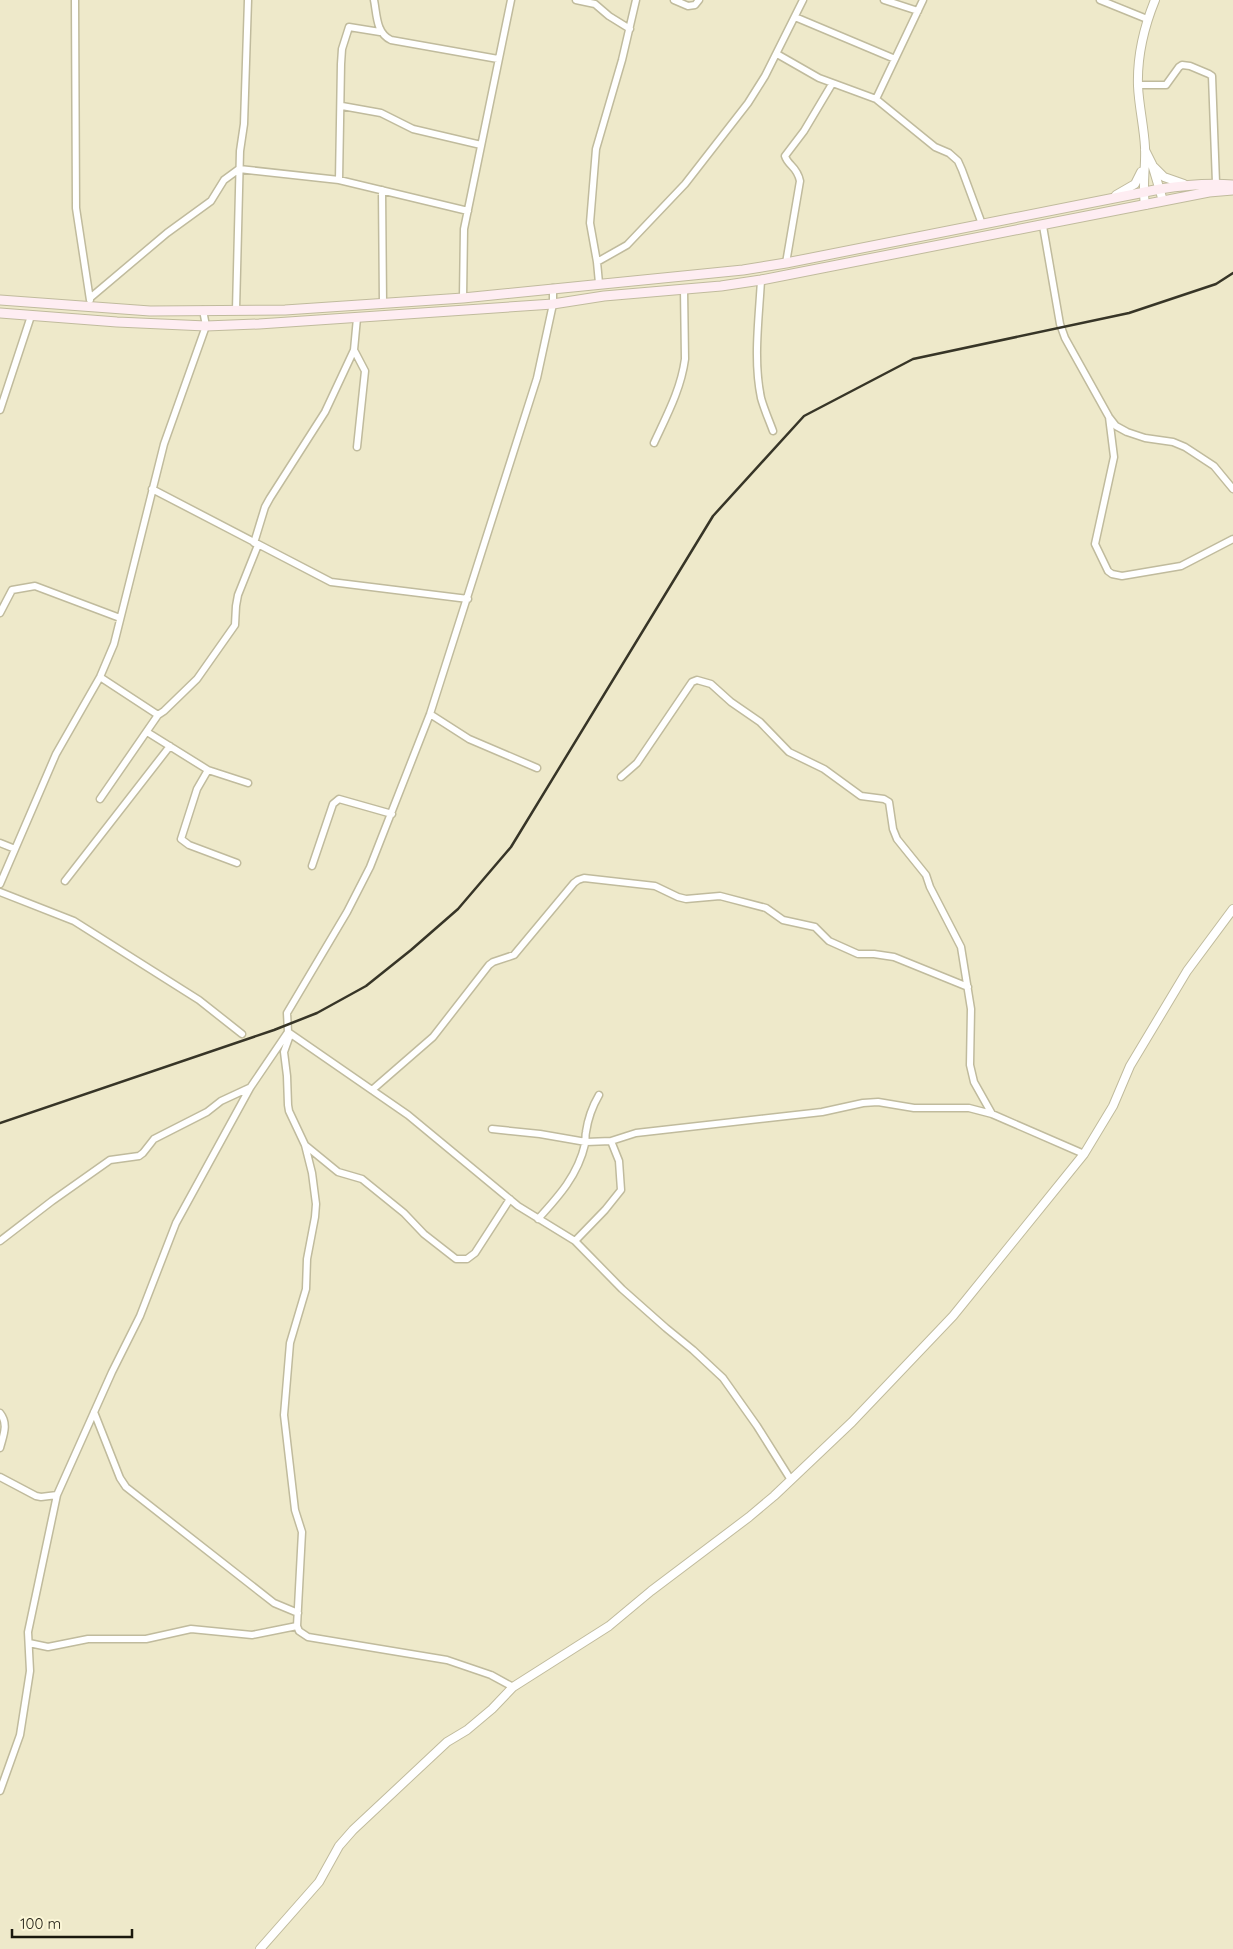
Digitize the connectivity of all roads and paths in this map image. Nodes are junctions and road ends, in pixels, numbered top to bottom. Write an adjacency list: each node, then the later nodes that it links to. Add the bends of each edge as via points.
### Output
1 (75, 0): 54 (street, via 76,208)
2 (248, 0): 31 (street)
3 (374, 0): 19 (street)
4 (511, 0): 21 (street)
5 (576, 0): 18 (street, via 595,4)
6 (636, 0): 18 (street)
7 (674, 0): 8 (street, via 692,6)
8 (698, 0)
9 (803, 0): 16 (street)
10 (884, 0): 15 (street)
11 (923, 0): 15 (street)
12 (1100, 0): 14 (street)
13 (1155, 0): 17 (street)
14 (1109, 2): 17 (street)
15 (918, 10): 22 (street)
16 (795, 17): 20 (street); 22 (street)
17 (1148, 19): 24 (street, via 1139,59)
18 (630, 29): 46 (street, via 594,163 590,223)
19 (380, 32): 21 (street, via 391,40); 26 (street, via 349,27 342,49)
20 (777, 54): 23 (street); 46 (street, via 748,103 685,184 627,245)
21 (498, 59): 27 (street)
22 (895, 59): 25 (street)
23 (832, 84): 25 (street); 47 (street, via 785,156 796,168 800,181)
24 (1138, 85): 28 (street); 33 (street, via 1166,85 1184,65 1212,76)
25 (876, 99): 44 (street, via 935,147 958,161)
26 (342, 106): 27 (street, via 381,113 413,129); 32 (street)
27 (481, 145): 43 (street)
28 (1145, 150): 29 (street); 30 (street)
29 (1152, 164): 34 (street, via 1164,177); 36 (street)
30 (1143, 165): 39 (street); 40 (street, via 1135,184)
31 (240, 169): 32 (street); 54 (street, via 224,180 211,200 167,233); 58 (street)
32 (339, 180): 37 (street)
33 (1216, 183): 34 (main road); 35 (main road)
34 (1188, 185): 36 (main road)
35 (1233, 185)
36 (1160, 189): 39 (main road); 41 (street)
37 (382, 190): 43 (street); 55 (street)
38 (1233, 190): 41 (main road)
39 (1143, 193): 40 (main road); 42 (street)
40 (1106, 200): 44 (main road)
41 (1163, 202): 42 (main road)
42 (1145, 205): 45 (main road)
43 (468, 211): 52 (street, via 463,240)
44 (982, 224): 47 (main road)
45 (1043, 226): 48 (main road); 65 (street, via 1060,324)
46 (597, 262): 49 (street)
47 (786, 263): 49 (main road, via 700,275)
48 (760, 280): 51 (main road); 66 (street, via 758,354 761,398)
49 (598, 283): 50 (main road)
50 (553, 288): 52 (main road); 56 (street)
51 (684, 289): 56 (main road); 67 (street, via 684,370 681,385)
52 (462, 298): 55 (main road)
53 (0, 300): 54 (main road)
54 (91, 303): 57 (main road, via 150,311)
55 (383, 304): 58 (main road)
56 (553, 304): 61 (main road); 73 (street, via 537,378)
57 (203, 310): 58 (main road); 62 (street)
58 (236, 310)
59 (0, 313): 60 (main road)
60 (31, 316): 62 (main road); 64 (street)
61 (358, 318): 62 (main road); 63 (street)
62 (206, 326): 69 (street, via 164,444)
63 (354, 350): 68 (street, via 365,371); 72 (street, via 320,422 265,507)
64 (0, 410)
65 (1109, 417): 70 (street, via 1127,432 1185,447 1214,466); 71 (street, via 1114,457 1095,544 1108,571 1122,576 1181,566)
66 (772, 431)
67 (654, 443)
68 (357, 447)
69 (152, 489): 72 (street); 75 (street)
70 (1233, 490)
71 (1233, 539)
72 (256, 544): 73 (street, via 331,582); 77 (street, via 238,595 235,625 198,679 162,714)
73 (468, 599): 78 (street)
74 (0, 612): 75 (street, via 12,590 35,586)
75 (120, 618): 76 (street, via 114,644)
76 (100, 677): 77 (street); 88 (street, via 56,754)
77 (158, 714): 79 (street)
78 (430, 714): 81 (street, via 469,739); 86 (street)
79 (147, 732): 80 (street); 85 (street)
80 (170, 746): 82 (street); 91 (street)
81 (537, 768)
82 (208, 770): 84 (street); 89 (street, via 197,789 181,838 189,845)
83 (621, 777): 95 (street, via 637,762 692,682 697,680 711,684 760,722 789,752 824,768 861,796 889,802 896,839 926,875 958,941)
84 (248, 783)
85 (100, 800)
86 (392, 814): 90 (street, via 339,799 333,804); 96 (street, via 351,905 287,1013)
87 (0, 843): 88 (street)
88 (15, 849): 92 (street)
89 (238, 864)
90 (312, 866)
91 (65, 881)
92 (0, 884)
93 (0, 892): 97 (street, via 74,922 199,1000)
94 (1233, 909): 106 (street, via 1187,971 1130,1066 1113,1106)
95 (968, 987): 99 (street, via 894,957 858,954 829,941 815,928 783,920 766,908 720,896 686,899 655,886 584,878 574,883 514,955 489,965 432,1037); 101 (street, via 970,1065 974,1082)
96 (289, 1033): 98 (street); 99 (street); 105 (street, via 284,1048 288,1105)
97 (242, 1034)
98 (250, 1088): 109 (street, via 154,1139 138,1156 110,1160); 111 (street, via 176,1223 140,1316)
99 (372, 1090): 107 (street, via 408,1114)
100 (599, 1095): 104 (street, via 592,1106)
101 (992, 1114): 103 (street, via 969,1108 914,1108 878,1102 822,1112 636,1133); 106 (street)
102 (492, 1129): 104 (street)
103 (611, 1141): 104 (street); 110 (street, via 619,1161 621,1190)
104 (586, 1142): 108 (street, via 568,1184)
105 (304, 1145): 107 (street, via 338,1172 362,1179 456,1259 466,1259 475,1253); 117 (street, via 312,1173 315,1217 304,1298 290,1343 284,1415 295,1510 302,1532)
106 (1084, 1154): 115 (street, via 953,1316)
107 (510, 1199): 108 (street)
108 (538, 1219): 110 (street)
109 (0, 1241)
110 (574, 1241): 115 (street, via 622,1289 723,1378)
111 (94, 1412): 116 (street); 117 (street, via 126,1486 274,1603)
112 (0, 1413): 113 (street, via 6,1426)
113 (0, 1448)
114 (0, 1477): 116 (street, via 36,1496)
115 (792, 1480): 120 (street, via 609,1626)
116 (56, 1495): 119 (street, via 28,1632)
117 (298, 1613): 118 (street)
118 (297, 1626): 119 (street, via 252,1635 191,1629 146,1639 88,1640 48,1647); 120 (street, via 308,1637 447,1660 491,1675)
119 (29, 1644): 121 (street, via 30,1672 20,1735)
120 (513, 1687): 122 (street, via 468,1730 447,1742 353,1830 319,1882)
121 (0, 1791)
122 (260, 1949)

